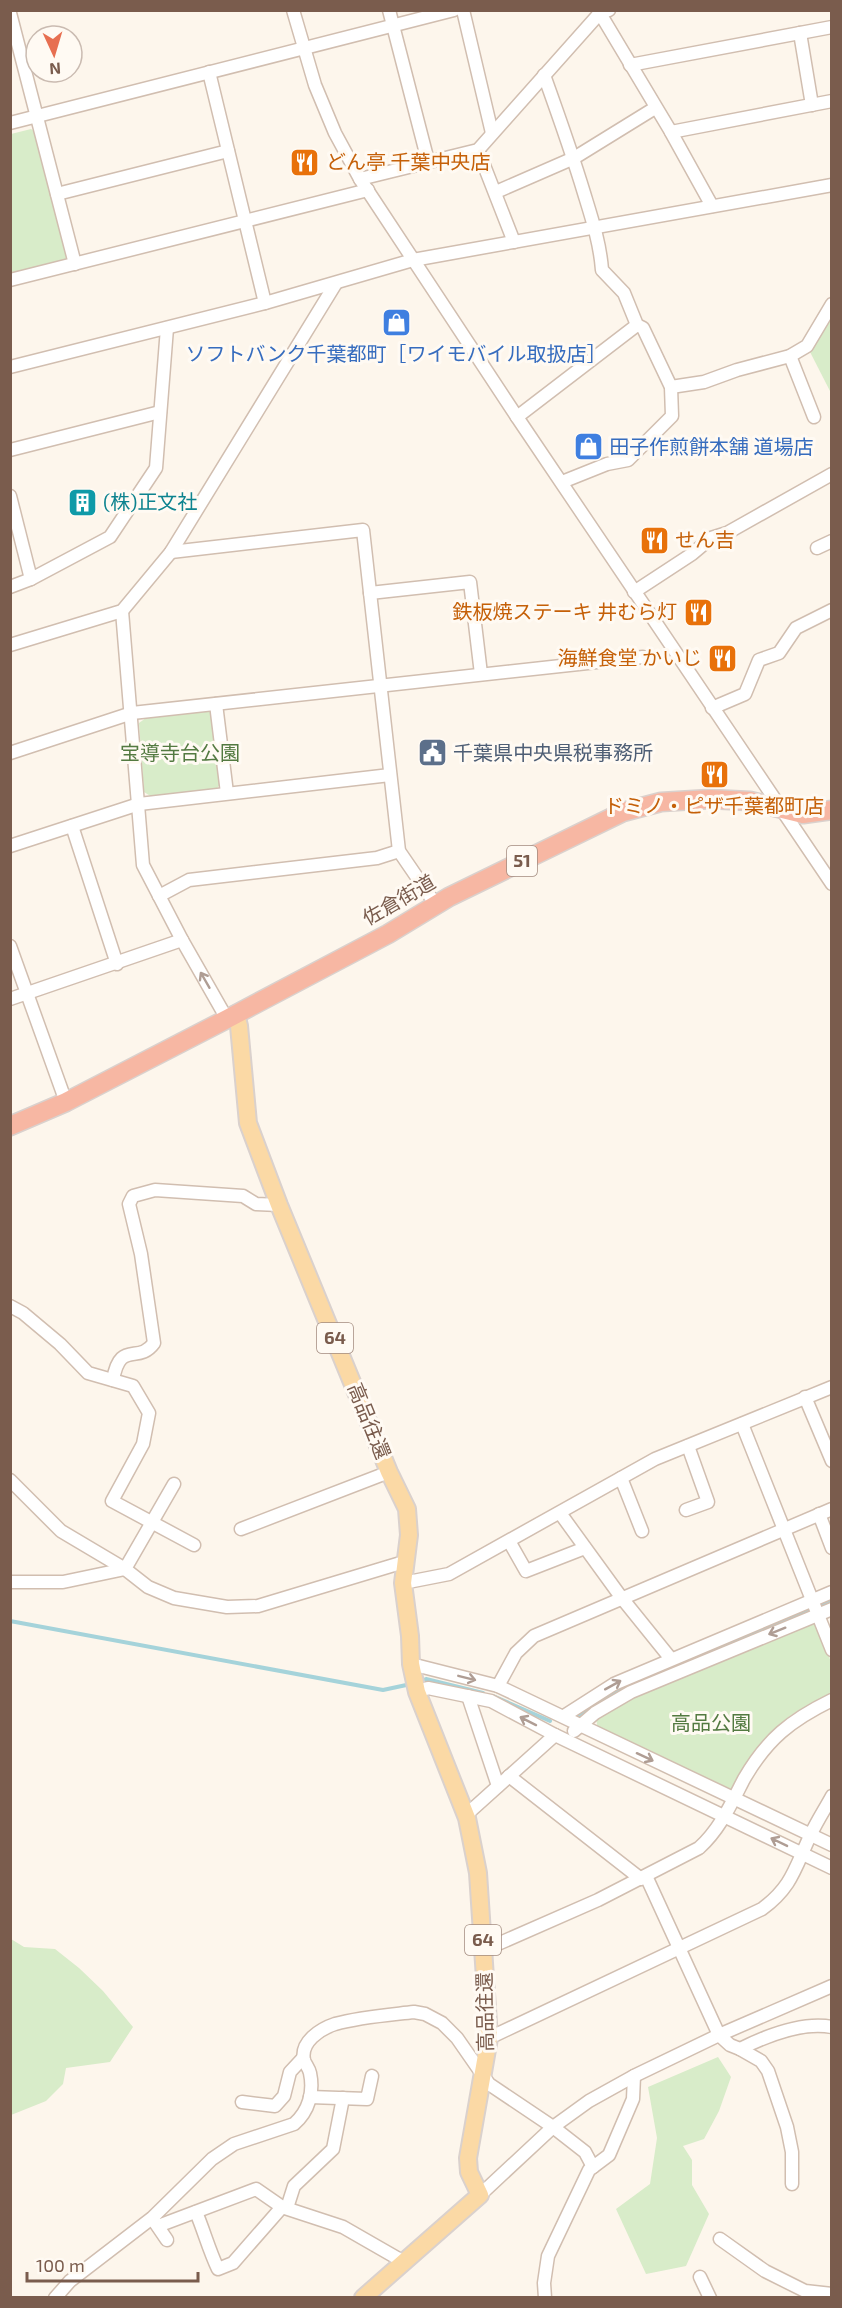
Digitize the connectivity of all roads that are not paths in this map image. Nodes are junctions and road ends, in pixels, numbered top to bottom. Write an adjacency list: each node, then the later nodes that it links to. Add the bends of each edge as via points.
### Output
1 (293, 10): 11 (street)
2 (389, 10): 7 (street)
3 (454, 10): 7 (street)
4 (463, 10): 21 (street)
5 (602, 12): 12 (street); 14 (street)
6 (10, 13): 10 (street)
7 (393, 26): 11 (street); 25 (street)
8 (831, 27): 9 (street)
9 (800, 33): 12 (street); 16 (street)
10 (14, 38): 18 (street)
11 (303, 48): 13 (street); 26 (street, via 335,133)
12 (630, 65): 17 (street)
13 (209, 72): 18 (street); 23 (street)
14 (544, 75): 21 (street); 24 (street)
15 (831, 101): 16 (street)
16 (812, 105): 20 (street)
17 (655, 108): 20 (street); 24 (street)
18 (37, 116): 19 (street); 29 (street)
19 (10, 123)
20 (671, 132): 30 (street)
21 (492, 133): 22 (street)
22 (478, 150): 25 (street); 28 (street)
23 (228, 151): 29 (street); 31 (street)
24 (574, 158): 28 (street); 32 (street)
25 (428, 161): 26 (street)
26 (364, 184): 31 (street); 34 (street)
27 (831, 185): 30 (street)
28 (496, 192): 33 (street)
29 (57, 194): 35 (street)
30 (712, 206): 32 (street)
31 (245, 221): 35 (street); 38 (street)
32 (595, 227): 33 (street); 40 (street, via 602,270 624,292)
33 (514, 242): 34 (street)
34 (413, 260): 37 (street); 46 (street)
35 (75, 264): 36 (street)
36 (10, 280)
37 (336, 282): 38 (street); 55 (street)
38 (265, 303): 41 (street)
39 (831, 304): 42 (street, via 807,346)
40 (637, 325): 44 (street, via 643,328); 46 (street)
41 (167, 328): 43 (street); 45 (street)
42 (790, 356): 44 (street, via 704,382); 47 (street)
43 (10, 367)
44 (671, 387): 50 (street, via 672,416 628,459)
45 (160, 412): 48 (street); 56 (street, via 156,468 110,537)
46 (517, 417): 50 (street)
47 (814, 417)
48 (10, 450)
49 (831, 474): 58 (street, via 727,533 711,538)
50 (562, 482): 58 (street)
51 (10, 496): 52 (street)
52 (14, 525): 56 (street)
53 (831, 541): 54 (street)
54 (818, 548)
55 (171, 552): 59 (street, via 363,530); 61 (street)
56 (31, 579): 57 (street)
57 (10, 587)
58 (634, 592): 67 (street)
59 (370, 593): 64 (street, via 470,582); 65 (street)
60 (831, 610): 67 (street, via 796,628 779,653 759,660 745,694)
61 (122, 611): 62 (street); 68 (street)
62 (10, 645)
63 (643, 657): 64 (street)
64 (481, 674): 65 (street)
65 (380, 686): 66 (street); 70 (street)
66 (216, 704): 68 (street); 71 (street)
67 (712, 708): 73 (street)
68 (132, 713): 69 (street); 72 (street)
69 (10, 753)
70 (390, 775): 71 (street); 77 (street)
71 (227, 793): 72 (street)
72 (139, 804): 75 (street); 79 (street, via 143,865)
73 (782, 809): 74 (highway, 佐倉街道 / 51, via 803,814); 78 (street); 80 (highway, 佐倉街道 / 51, via 760,802 724,799 633,808)
74 (831, 810)
75 (72, 826): 76 (street); 83 (street)
76 (10, 846)
77 (399, 851): 79 (street, via 377,858 189,880); 80 (street)
78 (831, 884)
79 (159, 896): 81 (street)
80 (436, 905): 86 (highway, 佐倉街道 / 51)
81 (182, 940): 83 (street); 86 (street, one-way to 81)
82 (10, 946): 84 (street)
83 (117, 964): 84 (street)
84 (26, 993): 85 (street); 87 (street)
85 (10, 999)
86 (228, 1014): 87 (highway, 佐倉街道 / 51); 89 (main road, 高品往還 / 64, via 239,1026 246,1112)
87 (66, 1101): 88 (highway, 佐倉街道 / 51)
88 (10, 1126)
89 (279, 1205): 91 (street, via 256,1204 243,1196 155,1190 133,1196 129,1204 154,1343 150,1349 122,1357 116,1363); 97 (main road, 高品往還 / 64)
90 (10, 1305): 91 (street, via 60,1344 88,1373)
91 (113, 1380): 105 (street, via 133,1386 149,1413 143,1444 112,1501)
92 (831, 1387): 93 (street)
93 (805, 1397): 94 (street); 96 (street)
94 (741, 1424): 95 (street); 106 (street)
95 (688, 1446): 98 (street); 102 (street, via 708,1502)
96 (831, 1461)
97 (389, 1472): 107 (street); 113 (main road, 高品往還 / 64, via 407,1509 409,1535)
98 (621, 1478): 103 (street); 108 (street)
99 (10, 1480): 114 (street, via 60,1532)
100 (174, 1484): 105 (street)
101 (831, 1509): 104 (street)
102 (686, 1510)
103 (560, 1513): 109 (street); 111 (street)
104 (819, 1514): 106 (street); 112 (street)
105 (152, 1523): 110 (street); 114 (street)
106 (783, 1528): 118 (street); 119 (street)
107 (241, 1529)
108 (642, 1531)
109 (509, 1541): 111 (street, via 525,1571); 116 (street, via 448,1574)
110 (194, 1545)
111 (585, 1548): 118 (street)
112 (831, 1548)
113 (404, 1562): 114 (street, via 258,1606 227,1607 174,1598 148,1587); 116 (main road, 高品往還 / 64)
114 (125, 1569): 115 (street, via 63,1582)
115 (10, 1582)
116 (402, 1584): 123 (main road, 高品往還 / 64)
117 (831, 1592): 119 (street)
118 (621, 1597): 122 (street); 124 (street, via 534,1636 516,1653)
119 (815, 1608): 120 (street); 121 (street); 122 (street); 129 (street, one-way to 129, via 631,1692)
120 (831, 1609)
121 (831, 1650)
122 (670, 1659): 128 (street, one-way to 122, via 614,1684)
123 (411, 1664): 124 (street, one-way to 124); 125 (main road, 64)
124 (498, 1686): 128 (street)
125 (417, 1692): 126 (street, via 428,1688); 135 (main road, 高品往還 / 64)
126 (468, 1696): 130 (street, one-way to 126, via 491,1701); 132 (street)
127 (831, 1700): 134 (street, via 802,1714 779,1732)
128 (564, 1716): 129 (street)
129 (579, 1726): 130 (street); 134 (street, one-way to 134)
130 (559, 1737): 131 (street); 136 (street)
131 (509, 1776): 132 (street); 141 (street)
132 (498, 1786): 135 (street)
133 (831, 1796): 137 (street)
134 (734, 1799): 136 (street); 137 (street)
135 (466, 1815): 143 (main road, 高品往還 / 64, via 478,1873)
136 (725, 1816): 139 (street, one-way to 136); 141 (street, via 699,1848)
137 (810, 1835): 138 (street); 139 (street)
138 (831, 1845)
139 (802, 1854): 140 (street); 142 (street, via 789,1883 777,1898)
140 (831, 1868)
141 (643, 1878): 142 (street); 143 (street)
142 (679, 1948): 146 (street); 147 (street)
143 (484, 1950): 147 (main road, 高品往還 / 64)
144 (831, 1986): 146 (street)
145 (831, 2027): 148 (street, via 800,2028)
146 (719, 2035): 148 (street); 151 (street)
147 (489, 2038): 152 (main road, 高品往還 / 64)
148 (740, 2049): 158 (street, via 761,2061 768,2071 787,2127)
149 (303, 2058): 152 (street, via 310,2038 334,2025 414,2012 442,2023 457,2038); 153 (street, via 310,2073); 155 (street, via 290,2072 284,2097 275,2106)
150 (372, 2076): 154 (street, via 367,2099)
151 (634, 2076): 156 (street); 157 (street, via 633,2099 609,2155)
152 (483, 2078): 156 (street); 159 (main road, 高品往還 / 64, via 468,2158 469,2172)
153 (310, 2097): 154 (street); 162 (street, via 302,2117 294,2124 234,2144 212,2159)
154 (343, 2098): 160 (street, via 333,2149 294,2186)
155 (242, 2102)
156 (553, 2127): 157 (street, via 585,2152); 159 (street)
157 (593, 2167): 171 (street, via 548,2256)
158 (792, 2184)
159 (480, 2195): 165 (main road)
160 (285, 2208): 161 (street, via 256,2189); 161 (street, via 232,2263 218,2269); 165 (street, via 343,2227)
161 (196, 2212): 162 (street)
162 (155, 2222): 164 (street); 169 (street, via 70,2281)
163 (720, 2239): 167 (street)
164 (167, 2240)
165 (404, 2262): 170 (main road)
166 (700, 2277): 172 (street)
167 (798, 2294): 168 (street)
168 (831, 2294)
169 (55, 2298)
170 (363, 2298)
171 (545, 2298)
172 (710, 2298)

